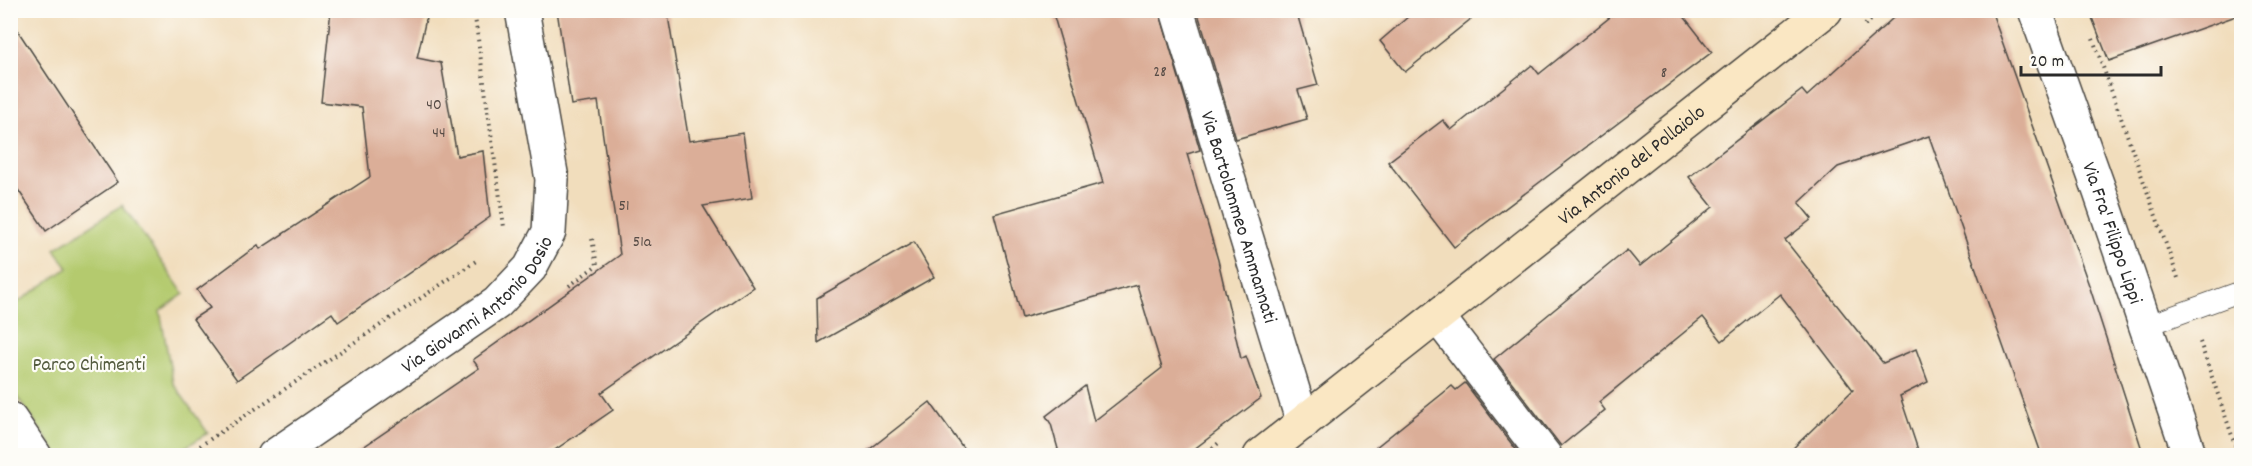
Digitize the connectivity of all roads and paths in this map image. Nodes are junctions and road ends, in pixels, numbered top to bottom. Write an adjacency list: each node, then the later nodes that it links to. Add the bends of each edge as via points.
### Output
1 (474, 10): 7 (path)
2 (522, 10): 17 (street, Via Giovanni Antonio Dosio, via 552,179 549,232 530,268 497,303)
3 (1177, 10): 14 (street, Via Bartolommeo Ammannati)
4 (1826, 10): 11 (street, Via Antonio del Pollaiolo)
5 (2035, 10): 12 (street, Via Fra' Filippo Lippi)
6 (2089, 30): 10 (path)
7 (504, 229)
8 (486, 254): 16 (path)
9 (2241, 291): 10 (lane)
10 (2189, 310): 12 (lane); 21 (path)
11 (1438, 317): 14 (street, Via Antonio del Pollaiolo); 19 (street)
12 (2146, 326): 20 (street, Via Fra' Filippo Lippi)
13 (10, 419): 15 (street)
14 (1303, 423): 18 (street, Via Antonio del Pollaiolo)
15 (35, 456)
16 (186, 456)
17 (274, 456)
18 (1260, 456)
19 (1545, 456)
20 (2190, 456)
21 (2239, 456)

